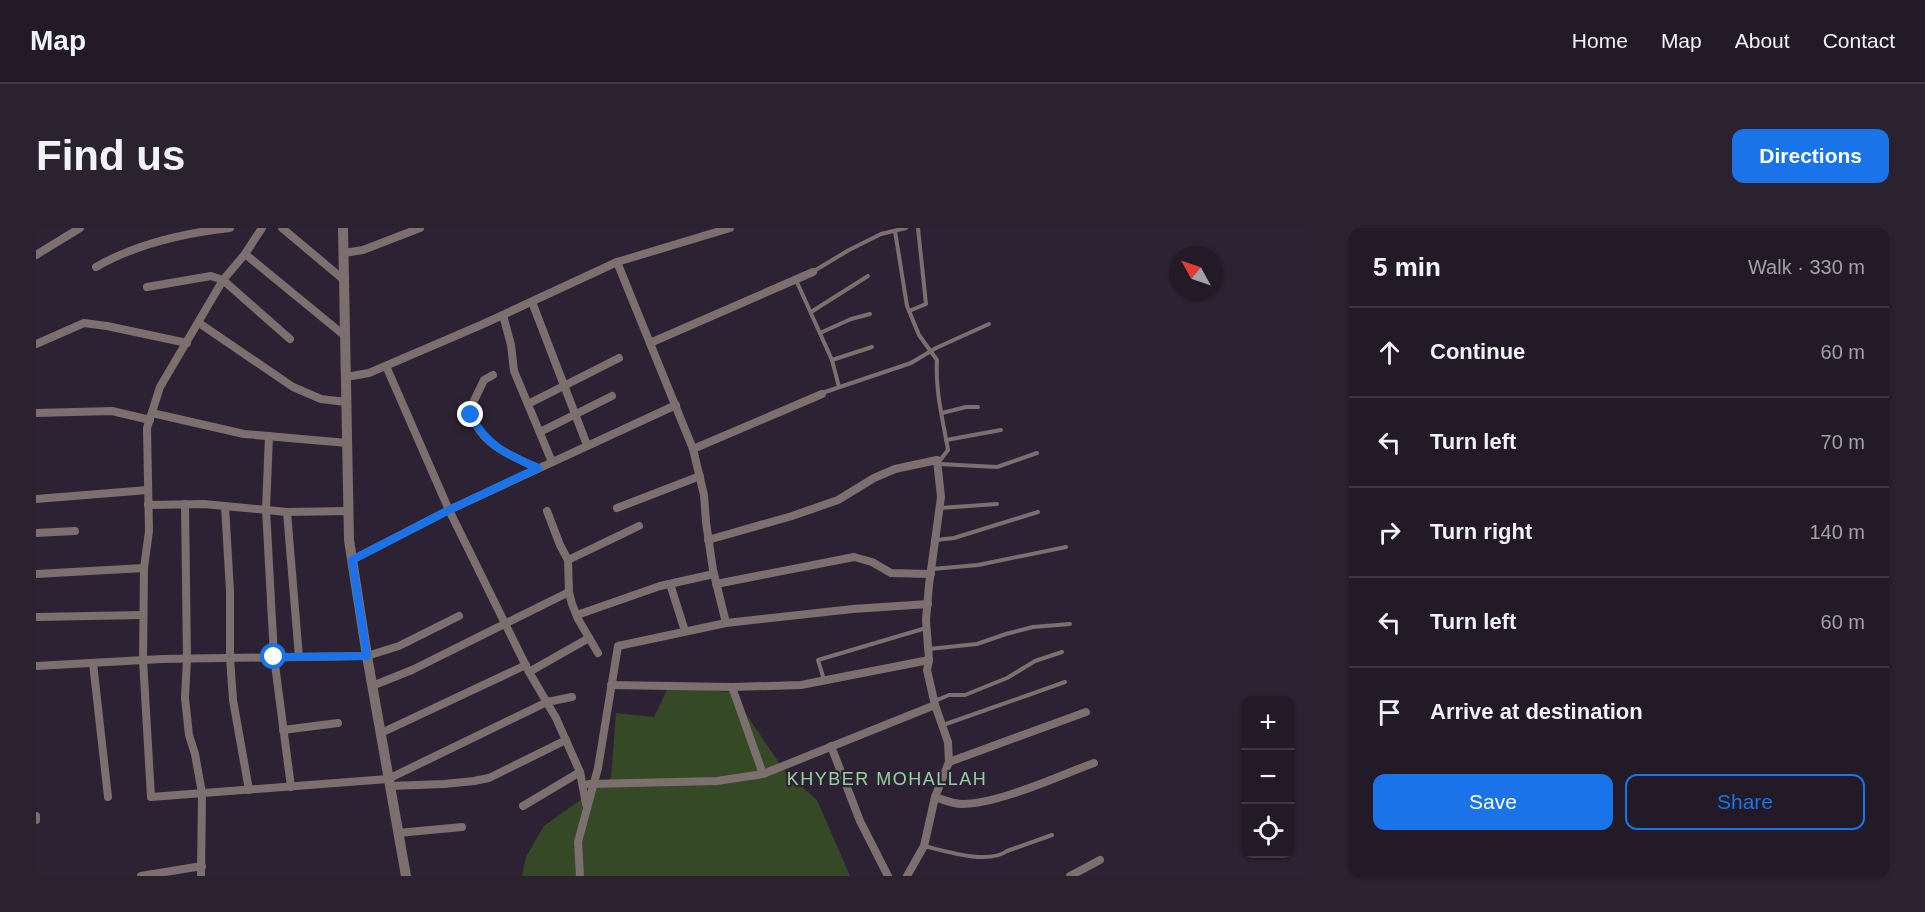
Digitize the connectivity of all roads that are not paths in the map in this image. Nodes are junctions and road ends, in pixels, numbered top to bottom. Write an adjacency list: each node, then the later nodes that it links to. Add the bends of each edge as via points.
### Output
1 (80, 228): 13 (street)
2 (230, 228): 15 (street, via 165,239 119,254)
3 (262, 228): 11 (street)
4 (282, 228): 20 (street)
5 (343, 228): 12 (street)
6 (420, 228): 12 (street)
7 (730, 228): 14 (street)
8 (906, 228): 10 (lane)
9 (918, 228): 23 (lane, via 926,304)
10 (895, 231): 16 (lane, via 849,250); 23 (lane)
11 (245, 254): 19 (street); 30 (street)
12 (344, 254): 20 (street)
13 (36, 255)
14 (617, 262): 22 (street); 33 (street)
15 (96, 267)
16 (813, 272): 18 (street)
17 (868, 276): 24 (lane)
18 (796, 279): 24 (lane); 33 (street)
19 (223, 280): 21 (street, via 212,276); 27 (street); 31 (street)
20 (344, 280): 30 (street)
21 (147, 287)
22 (532, 302): 26 (street); 42 (street)
23 (909, 310): 36 (lane)
24 (811, 312): 29 (lane)
25 (870, 314): 29 (lane)
26 (503, 315): 39 (street); 47 (street, via 514,371)
27 (199, 322): 32 (street); 46 (street, via 293,387 321,399)
28 (989, 324): 36 (lane)
29 (820, 333): 38 (lane)
30 (345, 336): 41 (street)
31 (290, 339)
32 (187, 343): 34 (street, via 84,323); 53 (street, via 160,387)
33 (650, 343): 48 (street)
34 (36, 344)
35 (872, 347): 38 (lane)
36 (930, 351): 43 (lane, via 911,363); 51 (lane, via 937,360)
37 (619, 358): 42 (street)
38 (832, 360): 43 (lane)
39 (386, 366): 41 (street); 75 (street)
40 (493, 375): 64 (street, via 484,380 471,407 475,423 496,447)
41 (346, 377): 46 (street)
42 (564, 386): 47 (street); 52 (street)
43 (839, 387): 44 (lane)
44 (822, 394): 60 (street)
45 (612, 396): 52 (street)
46 (346, 402): 58 (street)
47 (528, 404): 55 (street)
48 (676, 405): 59 (street); 60 (street)
49 (978, 407): 51 (lane)
50 (36, 413): 53 (street, via 112,411)
51 (942, 413): 57 (lane)
52 (576, 416): 55 (street); 59 (street)
53 (151, 417): 56 (street); 66 (street, via 147,428)
54 (1001, 430): 57 (lane)
55 (540, 432): 62 (street)
56 (269, 436): 58 (street); 74 (street)
57 (946, 440): 63 (lane, via 948,450)
58 (347, 443): 76 (street)
59 (587, 445): 62 (street)
60 (693, 449): 65 (street)
61 (1037, 453): 63 (lane, via 997,467)
62 (552, 462): 64 (street)
63 (938, 464): 73 (street); 83 (street, via 937,460 894,469 838,500)
64 (538, 468): 75 (street)
65 (700, 476): 72 (street); 83 (street)
66 (148, 490): 67 (street); 70 (street)
67 (36, 499)
68 (185, 504): 70 (street); 71 (street); 113 (street)
69 (996, 504): 73 (lane)
70 (148, 505): 88 (street)
71 (225, 506): 74 (street); 112 (street)
72 (617, 508)
73 (939, 508): 84 (street)
74 (266, 509): 78 (street); 110 (street)
75 (449, 510): 86 (street); 100 (street)
76 (349, 511): 78 (street); 86 (street)
77 (547, 511): 87 (street)
78 (287, 512): 111 (street)
79 (1038, 512): 84 (lane, via 954,538)
80 (639, 526): 87 (street)
81 (75, 531): 82 (street)
82 (36, 534)
83 (708, 540): 91 (street)
84 (935, 540): 89 (street)
85 (1066, 547): 89 (lane)
86 (352, 560): 109 (street)
87 (568, 560): 94 (street)
88 (144, 568): 90 (street); 96 (street)
89 (931, 572): 93 (street, via 891,573 854,557); 95 (street)
90 (36, 574)
91 (714, 574): 92 (street); 93 (street)
92 (670, 584): 97 (street); 104 (street)
93 (716, 584): 101 (street)
94 (569, 592): 97 (street); 100 (street)
95 (928, 604): 101 (street); 103 (street)
96 (143, 615): 99 (street); 114 (street)
97 (577, 615): 105 (street)
98 (459, 616): 109 (street, via 399,646)
99 (36, 617)
100 (506, 623): 118 (street); 122 (street)
101 (726, 623): 104 (street)
102 (1070, 624): 106 (lane, via 1033,627 977,644)
103 (927, 627): 106 (street); 119 (lane, via 818,660)
104 (685, 631): 121 (street, via 618,646)
105 (589, 638): 108 (street); 118 (street)
106 (928, 649): 115 (street)
107 (1062, 652): 126 (lane, via 1035,660 1007,678 965,695 949,696)
108 (598, 653)
109 (367, 656): 111 (street); 122 (street)
110 (274, 657): 111 (street); 112 (street); 130 (street)
111 (299, 657)
112 (230, 658): 113 (street); 142 (street, via 233,700)
113 (187, 659): 114 (street); 143 (street, via 185,698 189,735)
114 (143, 660): 116 (street); 143 (street, via 151,797)
115 (929, 660): 119 (street); 126 (street, via 927,670)
116 (93, 663): 117 (street); 144 (street)
117 (36, 666)
118 (528, 669): 125 (street); 131 (street)
119 (825, 681): 123 (street)
120 (1065, 682): 129 (lane)
121 (611, 685): 123 (street); 139 (street)
122 (372, 686): 131 (street)
123 (732, 687): 137 (street)
124 (572, 697): 125 (street)
125 (547, 702): 132 (street); 138 (street)
126 (934, 703): 129 (street); 133 (street)
127 (1086, 712): 134 (street)
128 (338, 723): 130 (street)
129 (942, 725): 134 (street)
130 (283, 730): 141 (street)
131 (381, 733): 138 (street)
132 (566, 740): 136 (street); 138 (street, via 489,778 454,783)
133 (831, 746): 137 (street); 158 (street)
134 (949, 762): 145 (street)
135 (1094, 763): 145 (street, via 999,798 964,804)
136 (580, 771): 140 (street); 146 (street)
137 (763, 774): 139 (street, via 717,781)
138 (389, 783): 141 (street); 149 (street)
139 (593, 784): 140 (street); 147 (street)
140 (582, 785): 147 (street)
141 (291, 787): 142 (street)
142 (249, 790): 143 (street)
143 (202, 794): 153 (street)
144 (108, 797)
145 (935, 797): 151 (street)
146 (523, 806)
147 (587, 807): 157 (street, via 578,842)
148 (462, 827): 149 (street)
149 (398, 833): 156 (street)
150 (1052, 836): 151 (lane, via 993,856 966,856)
151 (924, 846): 159 (street)
152 (1100, 860): 160 (street)
153 (202, 866): 154 (street); 155 (street)
154 (141, 876)
155 (201, 876)
156 (406, 876)
157 (580, 876)
158 (888, 876)
159 (907, 876)
160 (1070, 876)

